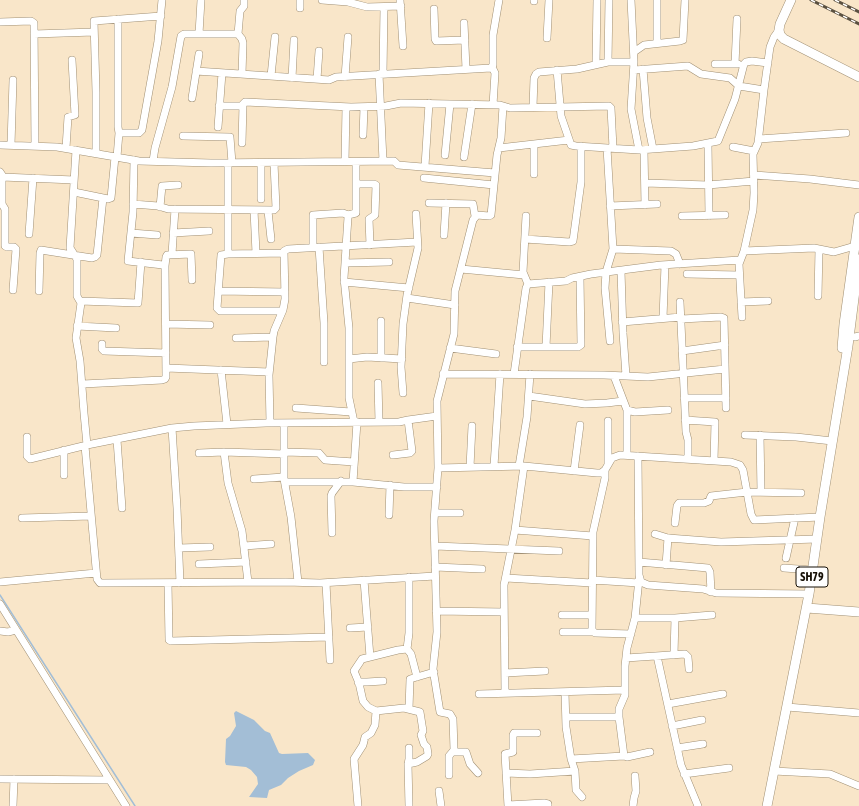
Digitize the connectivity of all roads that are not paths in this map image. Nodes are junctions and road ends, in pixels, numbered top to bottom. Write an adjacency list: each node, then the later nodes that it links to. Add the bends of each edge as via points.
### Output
1 (162, 0): 16 (street)
2 (201, 0): 24 (street)
3 (244, 0): 25 (street, via 244,6 240,11)
4 (322, 0): 14 (street)
5 (499, 0): 44 (street, via 493,35)
6 (549, 0): 28 (street)
7 (597, 0): 39 (street)
8 (609, 0): 37 (street)
9 (631, 0): 34 (street)
10 (657, 0): 31 (street)
11 (685, 0): 31 (street, via 683,40)
12 (791, 0): 21 (main road)
13 (401, 3): 14 (street); 32 (street)
14 (384, 7): 51 (street)
15 (434, 9): 30 (street, via 436,40)
16 (161, 16): 17 (street); 74 (street, via 142,130 139,133)
17 (118, 19): 22 (street, via 95,20); 74 (street)
18 (737, 19): 41 (street)
19 (0, 22): 23 (street, via 31,21 34,23)
20 (464, 23): 30 (street)
21 (779, 30): 38 (street, via 772,41); 54 (main road, via 784,39)
22 (94, 32): 23 (street); 95 (street)
23 (34, 34): 85 (street)
24 (199, 34): 25 (street); 100 (street, via 181,36 172,87)
25 (238, 34): 50 (street, via 243,43)
26 (348, 37): 53 (street)
27 (275, 38): 52 (street)
28 (547, 38)
29 (294, 40): 55 (street)
30 (465, 40): 45 (street)
31 (657, 43): 34 (street, via 643,46)
32 (403, 46)
33 (319, 51): 56 (street)
34 (634, 52): 43 (street)
35 (199, 54): 48 (street)
36 (72, 60): 88 (street, via 75,115 68,117)
37 (608, 62): 39 (street); 43 (street)
38 (768, 63): 42 (street, via 752,61); 59 (street)
39 (596, 64): 47 (street, via 577,69)
40 (715, 64): 41 (street)
41 (735, 64): 42 (street)
42 (744, 64): 58 (street)
43 (634, 66): 46 (street); 93 (street, via 631,109)
44 (492, 67): 45 (street); 64 (street, via 495,73)
45 (466, 69): 51 (street)
46 (643, 69): 58 (street, via 688,66 701,74 730,78); 91 (street, via 647,118)
47 (557, 70): 69 (street); 72 (street, via 536,74)
48 (196, 71): 49 (street); 60 (street)
49 (222, 73): 50 (street); 65 (street)
50 (242, 74): 52 (street)
51 (381, 74): 53 (street); 67 (street)
52 (272, 76): 55 (street)
53 (346, 77): 56 (street)
54 (859, 77)
55 (292, 78): 56 (street)
56 (317, 79)
57 (13, 80): 84 (street)
58 (739, 86): 59 (street); 82 (street, via 720,139 716,143)
59 (764, 90): 78 (street)
60 (192, 98)
61 (429, 103): 62 (street); 67 (street, via 395,103); 107 (street)
62 (450, 104): 63 (street); 96 (street)
63 (472, 104): 64 (street); 98 (street)
64 (493, 104): 68 (street)
65 (219, 106): 66 (street); 73 (street)
66 (243, 106): 70 (street, via 245,102); 80 (street)
67 (380, 106): 71 (street); 104 (street)
68 (503, 106): 72 (street); 89 (street)
69 (560, 106): 72 (street); 79 (street); 90 (street, via 610,107)
70 (346, 107): 71 (street); 102 (street)
71 (364, 107): 76 (street)
72 (533, 107)
73 (218, 127)
74 (119, 133): 97 (street)
75 (846, 133): 78 (street)
76 (363, 134)
77 (183, 136): 105 (street, via 230,138)
78 (759, 139): 94 (street)
79 (569, 140): 81 (street); 86 (street, via 571,145)
80 (242, 143)
81 (534, 144): 89 (street); 110 (street)
82 (708, 144): 91 (street); 117 (street)
83 (0, 145): 84 (street)
84 (11, 145): 85 (street)
85 (35, 146): 88 (street)
86 (581, 146): 90 (street); 149 (street, via 581,182 573,241)
87 (733, 147): 94 (street)
88 (66, 148): 92 (street)
89 (499, 148): 108 (street)
90 (610, 148): 93 (street); 129 (street)
91 (653, 149): 93 (street)
92 (76, 150): 95 (street); 114 (street)
93 (641, 150): 115 (street)
94 (754, 150): 113 (street)
95 (96, 153): 97 (street)
96 (446, 156)
97 (116, 157): 99 (street); 122 (street, via 112,197)
98 (464, 157)
99 (134, 160): 100 (street); 126 (street)
100 (153, 161): 105 (street)
101 (274, 162): 102 (street); 106 (street); 134 (street, via 276,208)
102 (345, 162): 103 (street)
103 (356, 162): 104 (street); 116 (street)
104 (383, 162): 107 (street, via 394,161 398,165)
105 (230, 163): 106 (street); 132 (street)
106 (261, 163): 123 (street)
107 (425, 166): 108 (street)
108 (495, 173): 119 (street)
109 (1, 174): 111 (street); 184 (street, via 2,204 5,209 5,246 16,249)
110 (534, 174)
111 (33, 178): 114 (street); 145 (street)
112 (424, 178): 119 (street)
113 (754, 178): 117 (street); 120 (street); 158 (street, via 753,210)
114 (74, 180): 121 (street)
115 (645, 182): 117 (street); 128 (street)
116 (356, 184): 136 (street, via 356,213); 152 (street, via 376,185 375,215 369,219)
117 (708, 184): 141 (street)
118 (178, 185): 130 (street, via 162,186)
119 (494, 185): 138 (street, via 491,215)
120 (859, 185)
121 (74, 192): 122 (street); 163 (street, via 70,248)
122 (103, 198): 163 (street, via 97,255 92,258)
123 (261, 200)
124 (429, 202): 125 (street)
125 (446, 203): 138 (street, via 473,204); 148 (street)
126 (133, 204): 130 (street); 144 (street)
127 (657, 204): 128 (street)
128 (645, 205): 129 (street)
129 (610, 206): 156 (street)
130 (160, 207): 131 (street)
131 (175, 209): 132 (street); 146 (street)
132 (228, 209): 133 (street); 162 (street)
133 (254, 210): 134 (street); 159 (street)
134 (268, 211): 150 (street)
135 (416, 214): 151 (street)
136 (348, 215): 153 (street); 155 (street, via 313,215)
137 (725, 215): 141 (street)
138 (476, 216): 172 (street)
139 (526, 216): 149 (street)
140 (682, 216): 141 (street)
141 (708, 216)
142 (859, 217): 154 (main road, SH79)
143 (208, 231): 146 (street)
144 (131, 233): 147 (street); 166 (street, via 128,261)
145 (29, 234)
146 (173, 234): 161 (street)
147 (157, 235)
148 (444, 236)
149 (525, 238): 176 (street)
150 (270, 239)
151 (417, 242): 152 (street); 183 (street, via 417,254)
152 (370, 245): 153 (street)
153 (346, 246): 155 (street); 168 (street)
154 (855, 246): 157 (street, via 834,252); 227 (main road, SH79, via 844,324)
155 (316, 247): 160 (street, via 286,249); 221 (street, via 324,322)
156 (613, 248): 169 (street, via 671,251 676,254); 174 (street)
157 (819, 249): 158 (street); 188 (street)
158 (744, 251): 165 (street)
159 (256, 253): 160 (street); 162 (street)
160 (284, 253): 187 (street)
161 (172, 254): 171 (street, via 166,255); 179 (street, via 192,255)
162 (228, 254): 186 (street, via 220,256)
163 (75, 255): 185 (street, via 41,250); 190 (street, via 77,296)
164 (859, 259): 227 (main road, SH79)
165 (740, 260): 169 (street); 177 (street)
166 (141, 262): 171 (street); 190 (street, via 138,303)
167 (389, 262): 168 (street)
168 (345, 263): 180 (street)
169 (680, 264): 170 (street)
170 (665, 265): 173 (street); 198 (street)
171 (165, 266): 202 (street)
172 (461, 269): 176 (street); 195 (street)
173 (620, 271): 174 (street); 201 (street)
174 (606, 272): 178 (street); 209 (street, via 605,294)
175 (687, 274): 177 (street)
176 (524, 275): 182 (street)
177 (739, 275): 194 (street)
178 (580, 277): 181 (street); 213 (street, via 581,345)
179 (192, 280)
180 (344, 282): 183 (street); 218 (street)
181 (549, 282): 182 (street); 213 (street)
182 (528, 284): 212 (street)
183 (409, 288): 189 (street)
184 (14, 290)
185 (39, 291)
186 (218, 291): 187 (street); 196 (street, via 217,308 220,311)
187 (285, 292): 196 (street)
188 (818, 296)
189 (406, 298): 195 (street); 220 (street)
190 (80, 301): 204 (street)
191 (768, 301): 194 (street)
192 (859, 301): 207 (main road, SH79)
193 (680, 302): 199 (street)
194 (741, 302): 197 (street)
195 (455, 305): 214 (street, via 454,334)
196 (282, 311): 206 (street)
197 (742, 316)
198 (663, 318): 199 (street); 201 (street)
199 (680, 318): 211 (street, via 723,318); 215 (street)
200 (381, 321): 219 (street)
201 (622, 322): 233 (street)
202 (166, 324): 203 (street); 216 (street)
203 (210, 325)
204 (77, 326): 205 (street); 235 (street, via 76,338)
205 (116, 328)
206 (273, 337): 208 (street); 225 (street)
207 (857, 337): 227 (main road, SH79, via 850,361)
208 (236, 338)
209 (610, 341)
210 (102, 344): 216 (street, via 104,351)
211 (725, 345): 215 (street); 223 (street)
212 (517, 347): 213 (street); 230 (street)
213 (546, 347)
214 (450, 348): 217 (street); 228 (street)
215 (682, 351): 226 (street)
216 (166, 354): 222 (street)
217 (496, 354)
218 (350, 358): 219 (street); 245 (street)
219 (381, 358): 220 (street)
220 (402, 359): 236 (street)
221 (324, 362)
222 (166, 368): 224 (street); 235 (street, via 164,380)
223 (725, 369): 226 (street); 239 (street)
224 (222, 370): 225 (street); 254 (street)
225 (269, 372): 252 (street)
226 (682, 373): 233 (street, via 648,377); 238 (street)
227 (843, 373): 262 (main road, SH79)
228 (443, 374): 229 (street); 246 (street, via 437,401)
229 (500, 374): 230 (street); 274 (street)
230 (514, 374): 231 (street)
231 (530, 374): 232 (street); 237 (street)
232 (614, 376): 233 (street); 240 (street)
233 (626, 376)
234 (378, 383): 251 (street)
235 (82, 384): 263 (street)
236 (403, 393)
237 (528, 396): 240 (street, via 585,404); 275 (street)
238 (684, 398): 239 (street); 248 (street)
239 (726, 398): 242 (street)
240 (623, 401): 243 (street)
241 (296, 408): 245 (street)
242 (726, 408)
243 (627, 410): 244 (street); 268 (street)
244 (668, 410)
245 (351, 412): 250 (street)
246 (437, 416): 247 (street); 278 (street)
247 (408, 420): 251 (street); 269 (street, via 411,452)
248 (685, 420): 271 (street); 272 (street, via 715,422)
249 (608, 421): 277 (street)
250 (355, 422): 251 (street); 253 (street); 273 (street)
251 (379, 422)
252 (270, 423): 253 (street); 254 (street)
253 (284, 423): 267 (street)
254 (227, 424): 257 (street)
255 (580, 425): 279 (street)
256 (472, 426): 276 (street)
257 (172, 428): 261 (street); 310 (street)
258 (745, 435): 259 (street)
259 (760, 436): 262 (street); 288 (street)
260 (26, 437): 264 (street, via 27,456 30,459)
261 (117, 440): 263 (street); 290 (street)
262 (832, 441): 295 (main road, SH79)
263 (86, 446): 264 (street); 294 (street)
264 (64, 450): 280 (street)
265 (224, 452): 266 (street); 267 (street); 307 (street, via 228,483)
266 (199, 453)
267 (284, 453): 273 (street, via 319,453 324,460); 282 (street)
268 (627, 455): 270 (street); 277 (street, via 615,456)
269 (393, 456)
270 (638, 456): 271 (street); 315 (street)
271 (688, 459): 272 (street)
272 (714, 461): 287 (street, via 740,465)
273 (354, 462): 284 (street)
274 (494, 466): 275 (street); 276 (street)
275 (521, 466): 279 (street); 299 (street)
276 (470, 467): 278 (street)
277 (606, 467): 279 (street, via 601,473); 302 (street)
278 (438, 468): 286 (street)
279 (574, 471)
280 (64, 475)
281 (254, 479): 282 (street)
282 (285, 480): 283 (street); 331 (street)
283 (341, 481): 284 (street); 300 (street, via 331,496)
284 (353, 482): 285 (street)
285 (390, 485): 286 (street); 293 (street)
286 (436, 487): 291 (street)
287 (747, 492): 288 (street); 297 (street, via 754,520); 298 (street, via 711,496 709,501 704,503 679,503)
288 (761, 492): 289 (street)
289 (801, 493)
290 (122, 508)
291 (434, 513): 292 (street); 308 (street)
292 (460, 513)
293 (389, 515)
294 (91, 516): 296 (street); 322 (street)
295 (820, 517): 297 (street); 304 (main road, SH79)
296 (22, 518)
297 (795, 518): 305 (street)
298 (675, 524)
299 (515, 530): 302 (street); 311 (street)
300 (332, 533)
301 (655, 534): 303 (street)
302 (593, 536): 327 (street)
303 (668, 538): 305 (street, via 721,542); 317 (street)
304 (817, 539): 305 (street); 321 (main road, SH79)
305 (790, 540): 313 (street)
306 (271, 544): 307 (street)
307 (244, 546): 314 (street)
308 (435, 546): 311 (street); 318 (street)
309 (210, 547): 310 (street)
310 (179, 548): 333 (street)
311 (512, 548): 312 (street); 325 (street)
312 (559, 551)
313 (786, 558)
314 (246, 562): 316 (street); 330 (street)
315 (639, 562): 317 (street); 328 (street)
316 (199, 564)
317 (666, 565): 335 (street, via 708,568)
318 (435, 567): 320 (street); 323 (street)
319 (784, 568): 321 (street)
320 (482, 569)
321 (812, 570): 336 (main road, SH79)
322 (96, 572): 329 (street); 332 (street, via 97,581 100,583)
323 (435, 576): 324 (street); 339 (street)
324 (409, 578): 326 (street); 355 (street)
325 (506, 578): 327 (street); 340 (street)
326 (364, 580): 334 (street); 347 (street)
327 (592, 581): 328 (street); 343 (street)
328 (639, 581): 335 (street, via 648,585 703,589); 345 (street)
329 (0, 582)
330 (248, 582): 331 (street); 333 (street)
331 (298, 582): 334 (street)
332 (168, 583): 333 (street); 354 (street, via 171,641)
333 (180, 583)
334 (326, 583): 354 (street)
335 (711, 592): 336 (street)
336 (809, 594): 338 (main road, SH79)
337 (0, 604): 349 (street)
338 (807, 608): 341 (main road); 374 (main road, SH79)
339 (436, 611): 340 (street); 363 (street)
340 (504, 612): 364 (street)
341 (859, 612)
342 (562, 615): 343 (street)
343 (592, 615): 352 (street)
344 (712, 615): 346 (street)
345 (635, 618): 346 (street); 353 (street)
346 (675, 618): 356 (street)
347 (368, 627): 348 (street); 358 (street)
348 (350, 628)
349 (16, 630): 350 (street); 401 (street)
350 (0, 632)
351 (563, 632): 352 (street)
352 (592, 632): 353 (street)
353 (631, 634): 359 (street)
354 (329, 637): 360 (street)
355 (407, 649): 358 (street); 365 (street, via 411,654)
356 (674, 655): 357 (street); 361 (street, via 687,655)
357 (657, 656): 359 (street); 373 (street)
358 (370, 657): 367 (street, via 360,661 354,671)
359 (626, 658): 368 (street)
360 (330, 660)
361 (689, 669)
362 (545, 671): 364 (street)
363 (434, 672): 365 (street); 386 (street, via 440,712 452,716)
364 (505, 673): 370 (street)
365 (417, 677): 375 (street, via 410,680)
366 (383, 681): 367 (street)
367 (358, 682): 376 (street, via 365,704)
368 (625, 690): 369 (street); 379 (street)
369 (566, 692): 370 (street); 378 (street)
370 (505, 693): 371 (street)
371 (479, 694)
372 (723, 694): 373 (street)
373 (668, 704): 381 (street)
374 (787, 707): 377 (street); 393 (main road, SH79)
375 (409, 709): 376 (street); 390 (street, via 420,712 423,731 421,735 428,747 428,754 417,762)
376 (376, 711): 407 (street, via 375,725 354,758)
377 (859, 713)
378 (566, 717): 379 (street); 389 (street)
379 (619, 717): 388 (street)
380 (702, 720): 381 (street)
381 (672, 726): 385 (street)
382 (536, 733): 395 (street, via 514,733 513,752 505,756)
383 (703, 744): 385 (street)
384 (409, 748): 390 (street)
385 (677, 748): 396 (street)
386 (454, 752): 394 (street, via 466,752 470,764); 397 (street, via 449,756)
387 (650, 752): 388 (street)
388 (624, 756): 389 (street)
389 (571, 759): 392 (street)
390 (408, 764): 408 (street)
391 (729, 768): 396 (street)
392 (575, 771): 395 (street); 404 (street, via 576,790)
393 (774, 771): 402 (street, via 830,774); 414 (main road, SH79)
394 (478, 773)
395 (506, 773): 410 (street)
396 (684, 774): 413 (street)
397 (450, 775)
398 (635, 776): 412 (street)
399 (0, 779): 400 (street)
400 (14, 779): 401 (street); 405 (street)
401 (109, 780): 406 (street)
402 (859, 786)
403 (439, 791): 409 (street)
404 (582, 797)
405 (13, 806)
406 (126, 806)
407 (358, 806)
408 (409, 806)
409 (441, 806)
410 (508, 806): 411 (street, via 544,803)
411 (548, 806)
412 (633, 806)
413 (698, 806)
414 (767, 806)

